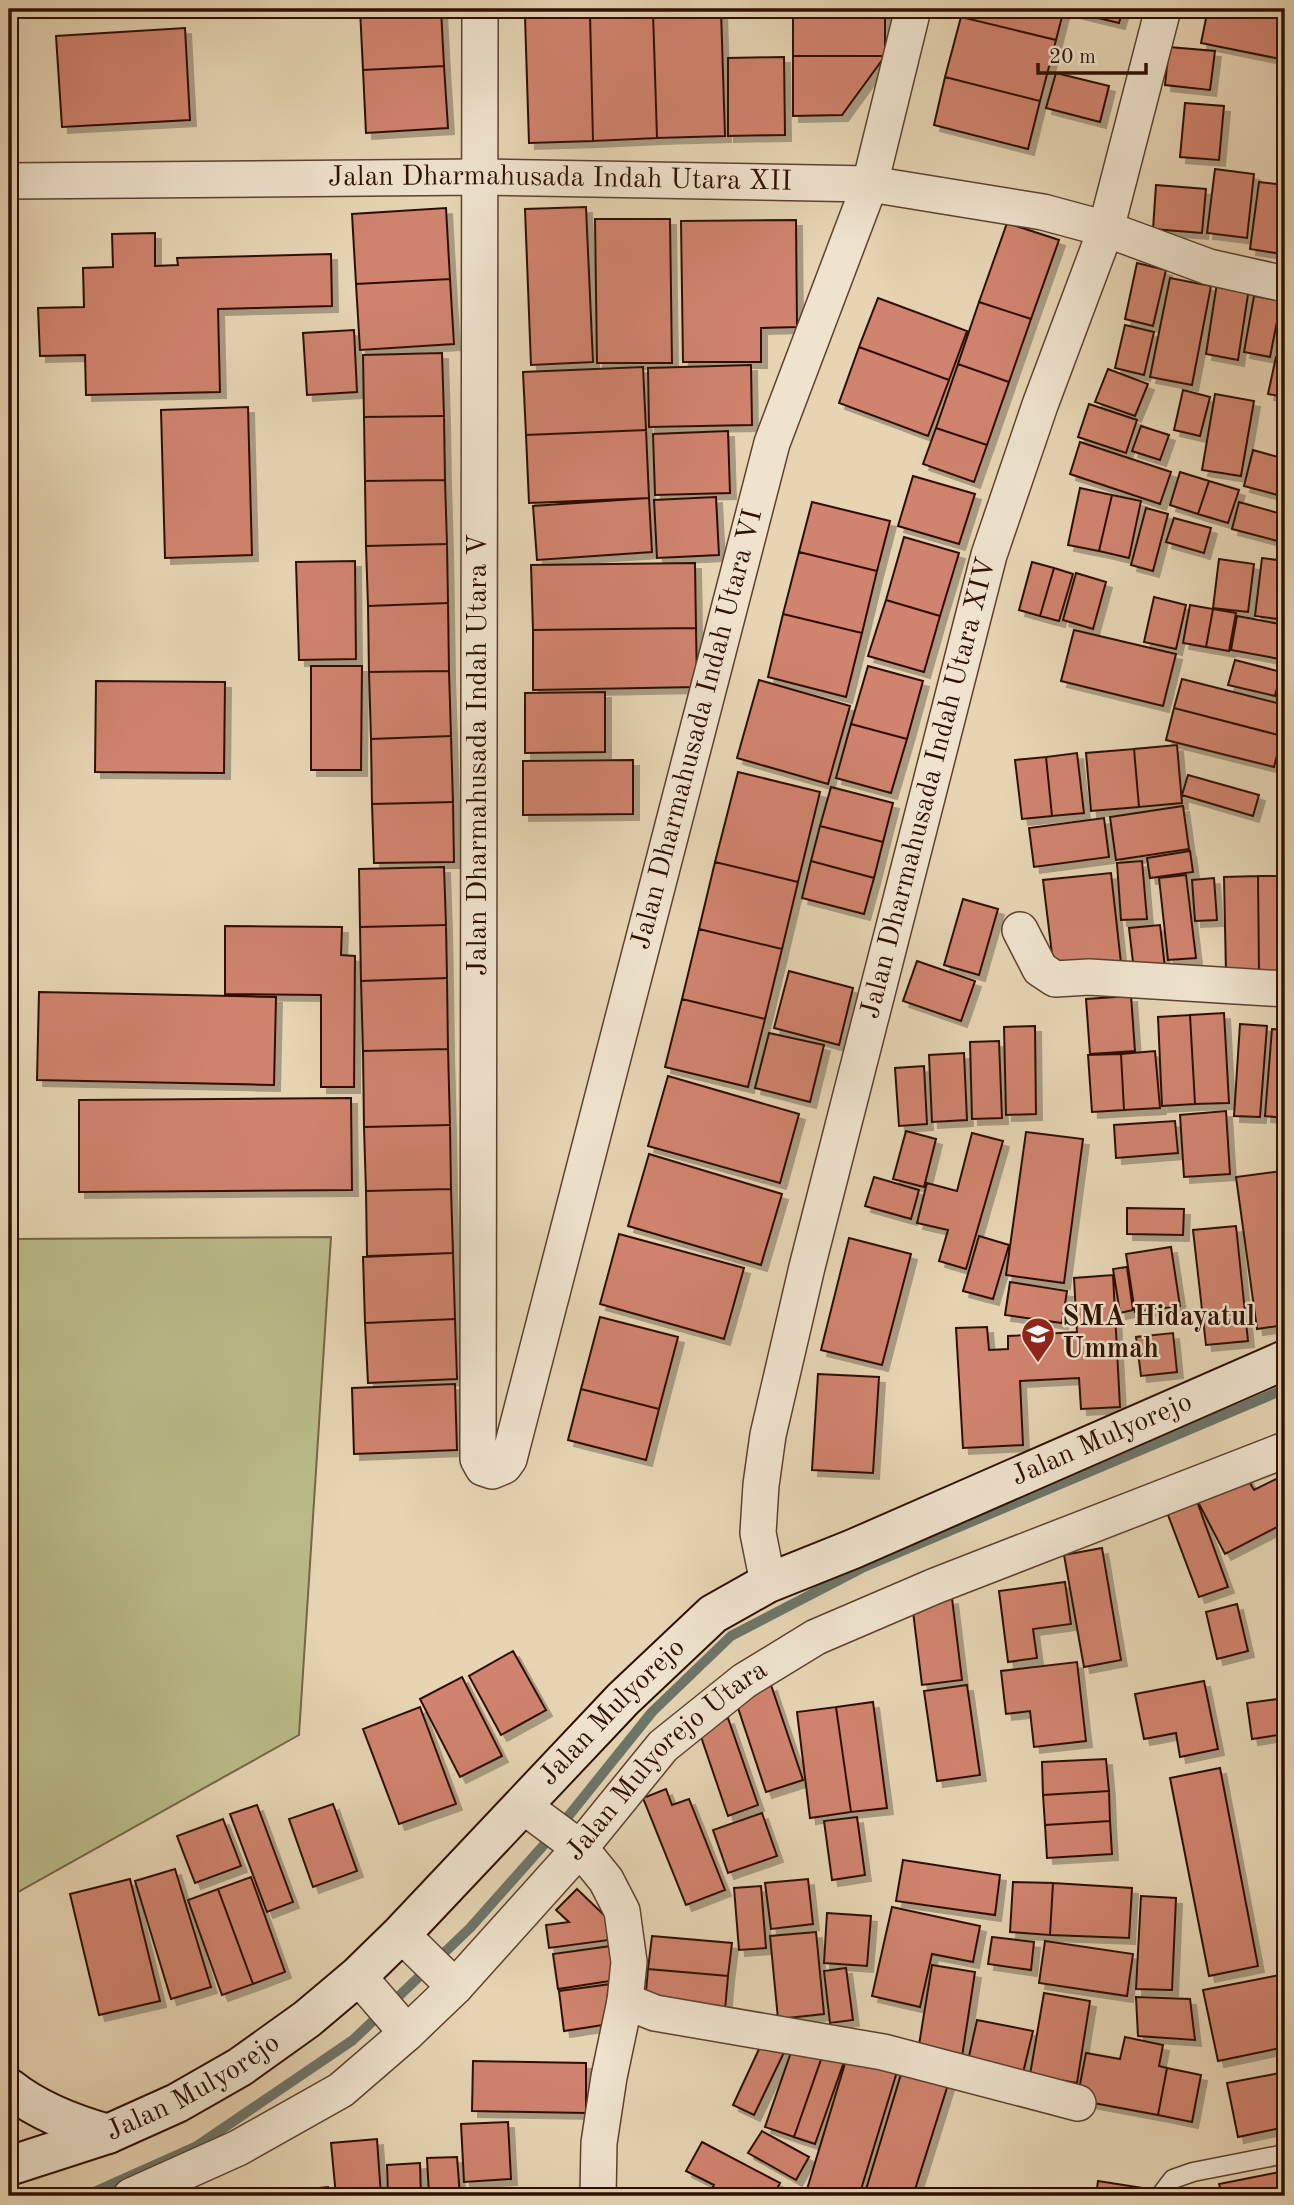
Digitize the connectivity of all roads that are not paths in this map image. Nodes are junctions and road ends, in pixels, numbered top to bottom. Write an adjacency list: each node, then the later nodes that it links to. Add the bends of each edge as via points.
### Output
1 (480, 9): 4 (street, Jalan Dharmahusada Indah Utara V)
2 (913, 9): 6 (street, Jalan Dharmahusada Indah Utara VI)
3 (1163, 9): 7 (street, Jalan Dharmahusada Indah Utara XIV)
4 (479, 177): 5 (street, Jalan Dharmahusada Indah Utara XII); 6 (street, Jalan Dharmahusada Indah Utara XII); 13 (street, Jalan Dharmahusada Indah Utara V, via 478,1459 483,1468 492,1471)
5 (9, 181)
6 (870, 184): 7 (street, Jalan Dharmahusada Indah Utara XII, via 1043,212); 13 (street, Jalan Dharmahusada Indah Utara VI, via 772,443)
7 (1107, 229): 8 (street, Jalan Dharmahusada Indah Utara XII, via 1209,267); 14 (street, Jalan Dharmahusada Indah Utara XIV, via 989,555 807,1267 761,1485 758,1533)
8 (1285, 285)
9 (1020, 930): 10 (street, via 1040,969 1055,979)
10 (1285, 989)
11 (1285, 1360): 14 (main road, Jalan Mulyorejo)
12 (1285, 1450): 16 (street, Jalan Mulyorejo Utara, via 816,1637 744,1681 663,1746)
13 (509, 1459)
14 (768, 1583): 15 (main road, Jalan Mulyorejo, via 713,1614 623,1699)
15 (527, 1810): 16 (street); 17 (main road, Jalan Mulyorejo)
16 (571, 1842): 18 (street, Jalan Mulyorejo Utara); 20 (street, via 606,1880 622,1911 629,1962)
17 (407, 1940): 18 (street); 19 (main road, Jalan Mulyorejo)
18 (447, 1981): 21 (street, Jalan Mulyorejo Utara)
19 (364, 1982): 21 (street); 24 (main road, Jalan Mulyorejo, via 240,2067)
20 (625, 2001): 23 (street, via 655,2013 883,2052); 28 (street, via 599,2143)
21 (399, 2025): 27 (street, Jalan Mulyorejo Utara, via 341,2090 238,2148)
22 (9, 2088): 24 (main road, via 47,2112)
23 (1078, 2103)
24 (108, 2134): 26 (main road, Jalan Mulyorejo)
25 (1285, 2154): 29 (lane, via 1193,2172 1173,2179)
26 (9, 2166)
27 (131, 2196)
28 (598, 2196)
29 (1160, 2196)

